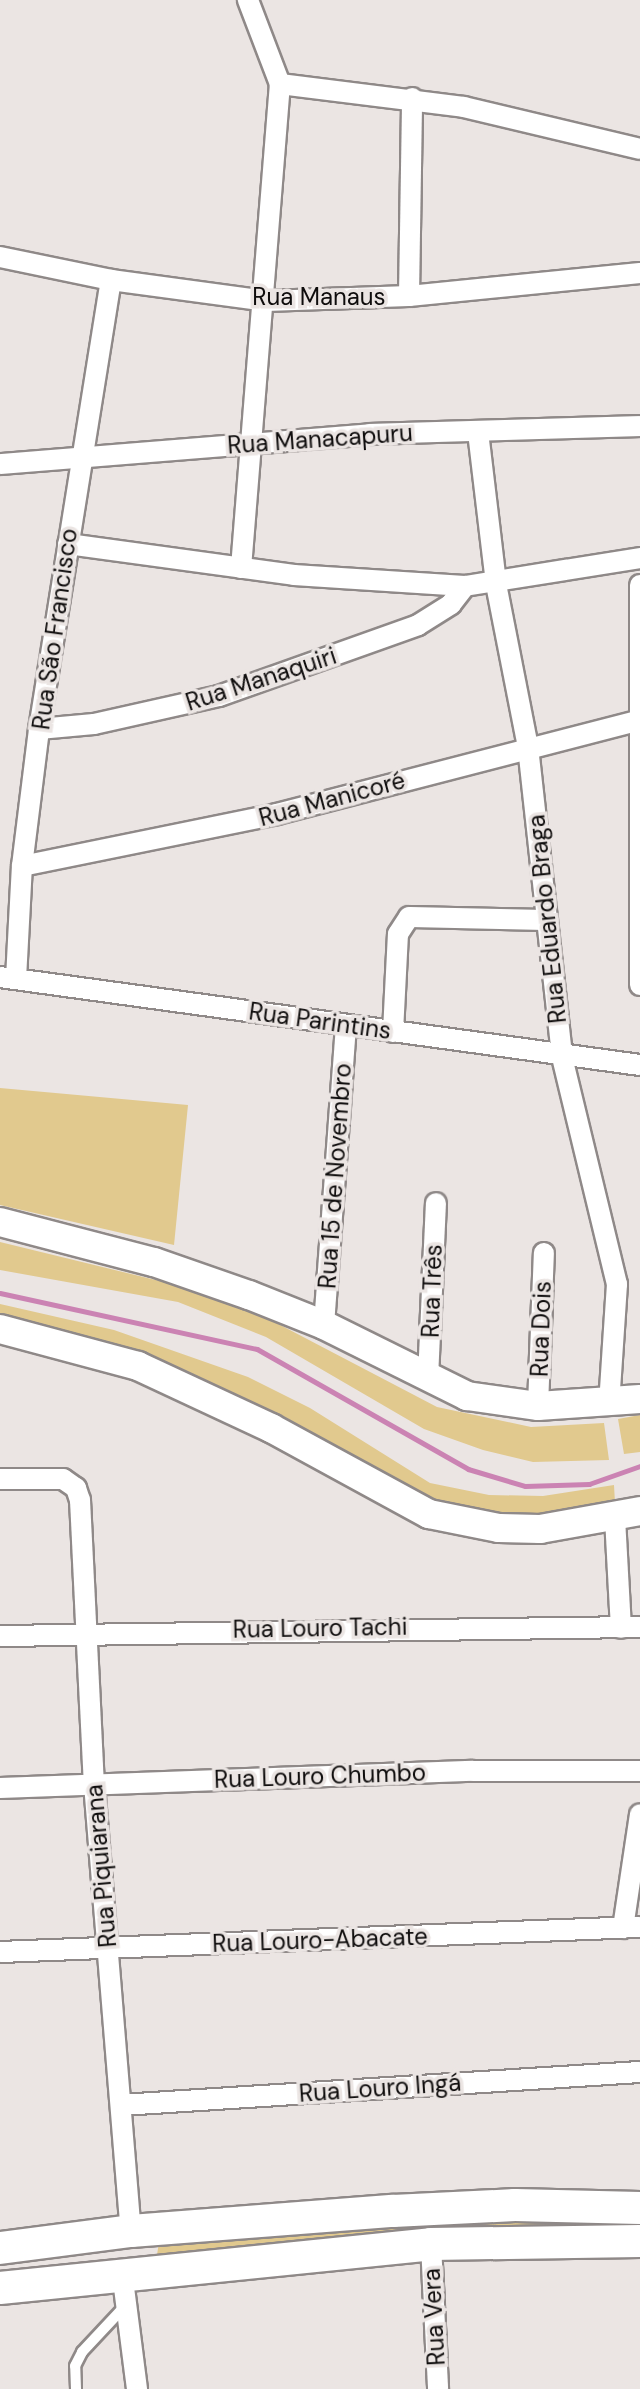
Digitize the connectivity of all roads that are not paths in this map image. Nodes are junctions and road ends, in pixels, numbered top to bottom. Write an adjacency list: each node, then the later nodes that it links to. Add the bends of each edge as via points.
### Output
1 (248, 0): 2 (street)
2 (280, 84): 3 (street); 9 (street)
3 (412, 98): 4 (street); 8 (street)
4 (640, 149)
5 (0, 257): 7 (street, Rua Manaus)
6 (640, 273): 8 (street, Rua Manaus)
7 (111, 280): 9 (street, Rua Manaus); 13 (street, Rua São Francisco)
8 (409, 296): 9 (street, Rua Manaus)
9 (266, 301): 12 (street)
10 (640, 426): 11 (street, Rua Manacapuru)
11 (478, 432): 12 (street, Rua Manacapuru); 18 (street, Rua Eduardo Braga)
12 (252, 442): 13 (street, Rua Manacapuru); 17 (street)
13 (79, 461): 14 (street, Rua Manacapuru); 15 (street, Rua São Francisco)
14 (0, 464)
15 (68, 544): 17 (street); 22 (street, Rua São Francisco)
16 (640, 558): 18 (street)
17 (241, 568): 20 (street)
18 (496, 584): 20 (street); 23 (street, Rua Eduardo Braga)
19 (640, 585): 21 (street)
20 (465, 586): 22 (street, Rua Manaquiri, via 438,615 418,625 219,696 94,724)
21 (638, 720): 23 (street, Rua Manicoré); 27 (street)
22 (39, 729): 24 (street, Rua São Francisco)
23 (528, 747): 24 (street, Rua Manicoré, via 277,814); 25 (street, Rua Eduardo Braga)
24 (22, 866): 26 (street, Rua São Francisco)
25 (546, 920): 29 (street, via 409,917 398,934); 30 (street, Rua Eduardo Braga)
26 (8, 978): 28 (street, Rua Parintins)
27 (640, 985)
28 (346, 1026): 29 (street, Rua Parintins); 35 (street, Rua 15 de Novembro)
29 (393, 1032): 30 (street, Rua Parintins)
30 (562, 1057): 31 (street, Rua Parintins); 39 (street, Rua Eduardo Braga, via 617,1284)
31 (640, 1065)
32 (436, 1203): 37 (street, Rua Três)
33 (0, 1222): 35 (street, via 154,1262)
34 (544, 1253): 40 (street, Rua Dois)
35 (324, 1325): 37 (street)
36 (0, 1329): 42 (street, via 109,1356 194,1390 429,1514 499,1528 540,1529)
37 (428, 1378): 40 (street, via 485,1401)
38 (640, 1399): 39 (street)
39 (609, 1404): 40 (street)
40 (538, 1406)
41 (0, 1479): 44 (street, Rua Piquiarana, via 71,1482 80,1500)
42 (627, 1515): 43 (street)
43 (630, 1627): 44 (street, Rua Louro Tachi)
44 (86, 1631): 45 (street, Rua Louro Tachi); 47 (street, Rua Piquiarana)
45 (0, 1636)
46 (640, 1771): 47 (street, Rua Louro Chumbo)
47 (94, 1784): 48 (street, Rua Louro Chumbo); 51 (street, Rua Piquiarana)
48 (0, 1788)
49 (640, 1814): 50 (street)
50 (631, 1927): 51 (street, Rua Louro-Abacate)
51 (108, 1949): 52 (street, Rua Louro-Abacate); 54 (street, Rua Piquiarana)
52 (0, 1952)
53 (640, 2072): 54 (street, Rua Louro Ingá)
54 (121, 2105): 56 (street, Rua Piquiarana)
55 (640, 2208): 56 (main road, via 500,2206)
56 (131, 2231): 59 (main road)
57 (640, 2241): 58 (main road)
58 (431, 2244): 60 (main road); 65 (street, Rua Vera)
59 (0, 2248)
60 (122, 2272): 61 (main road); 62 (street)
61 (0, 2288)
62 (126, 2305): 63 (lane, via 82,2352 75,2366); 64 (street)
63 (76, 2389)
64 (137, 2389)
65 (438, 2389)

